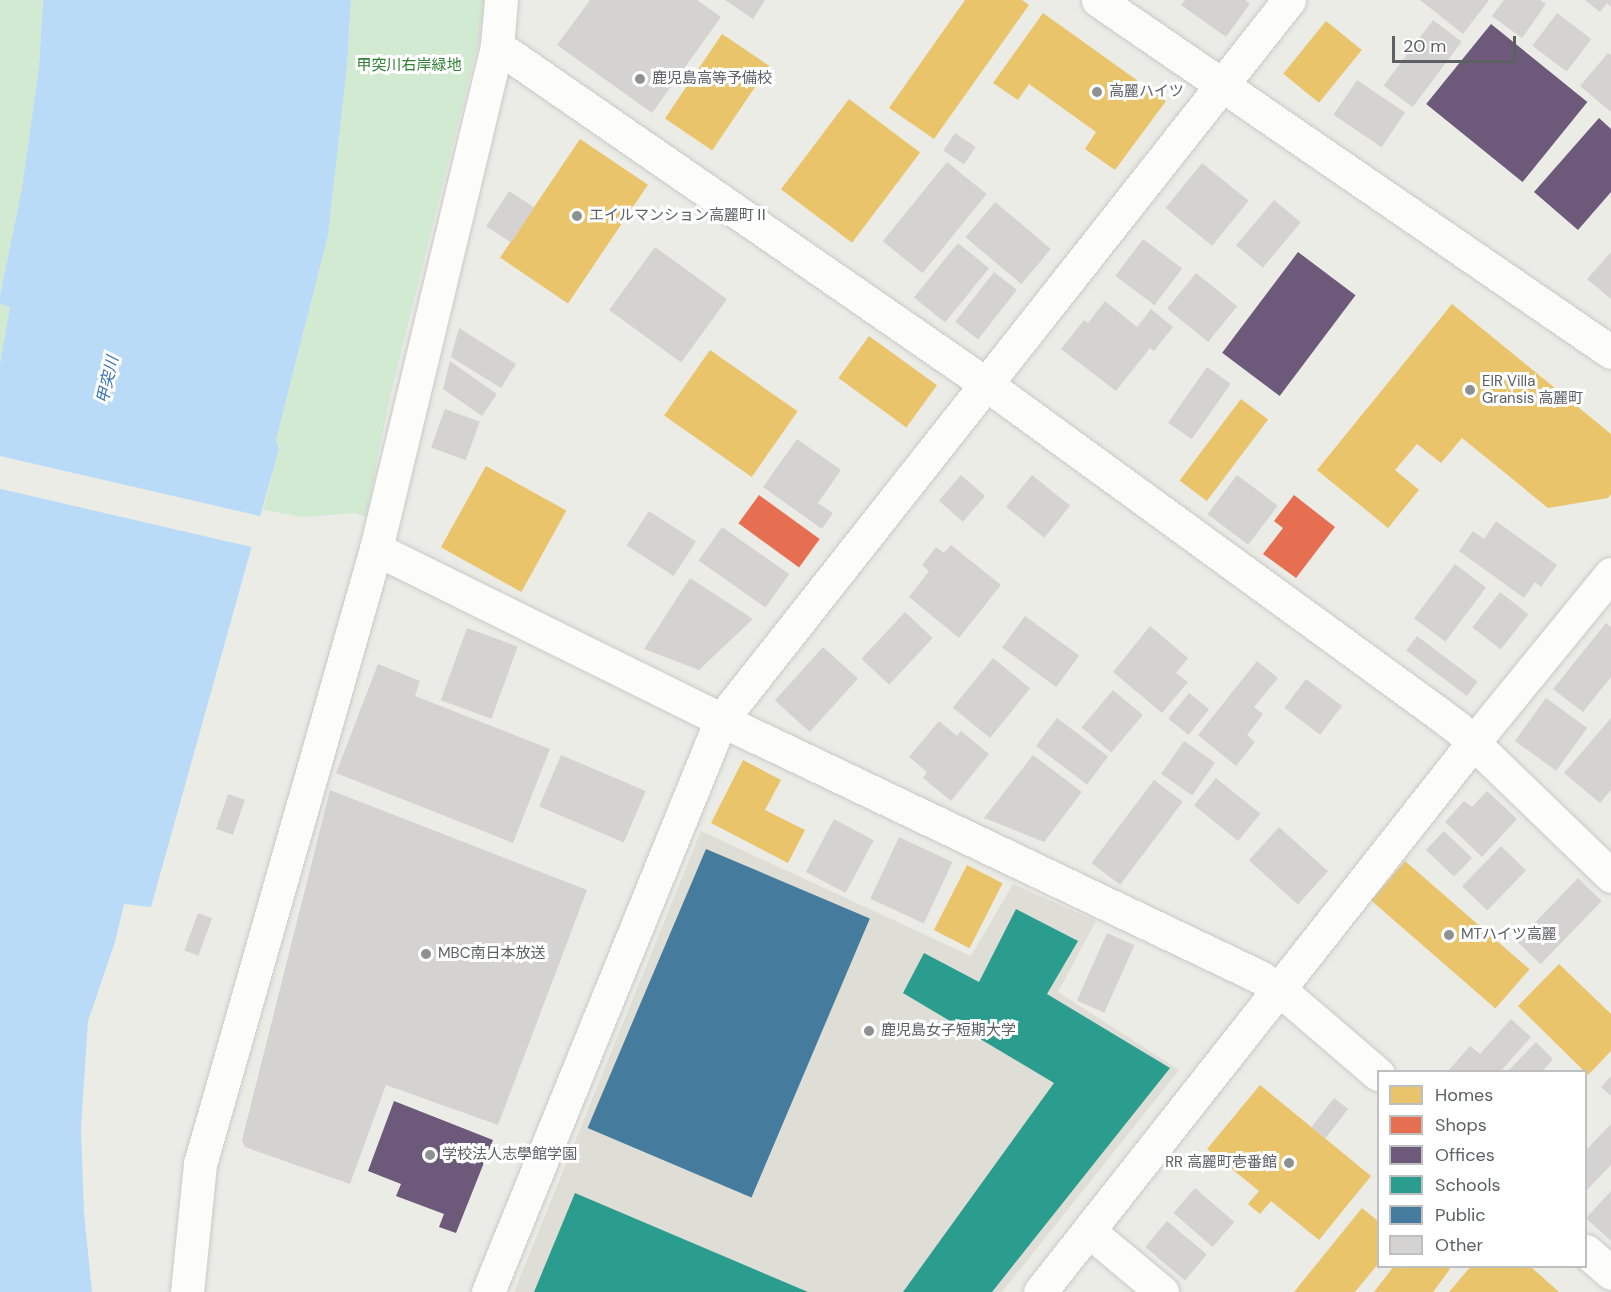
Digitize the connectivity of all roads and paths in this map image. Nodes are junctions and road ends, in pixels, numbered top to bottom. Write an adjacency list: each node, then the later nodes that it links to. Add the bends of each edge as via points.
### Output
1 (501, 0): 4 (street)
2 (1098, 0): 5 (street)
3 (1289, 0): 5 (street)
4 (497, 46): 7 (street); 8 (street)
5 (1222, 83): 6 (street); 7 (street)
6 (1611, 352)
7 (986, 384): 10 (street); 11 (street, via 1438,713)
8 (376, 549): 10 (street); 18 (street, via 200,1164)
9 (1611, 574): 11 (street)
10 (721, 720): 13 (street); 19 (street)
11 (1473, 743): 12 (street); 13 (street)
12 (1611, 876)
13 (1280, 990): 14 (street); 15 (street)
14 (1377, 1073)
15 (1090, 1232): 20 (street); 21 (street)
16 (1587, 1252): 17 (street)
17 (1611, 1273)
18 (187, 1292)
19 (488, 1292)
20 (1040, 1292)
21 (1162, 1292)

